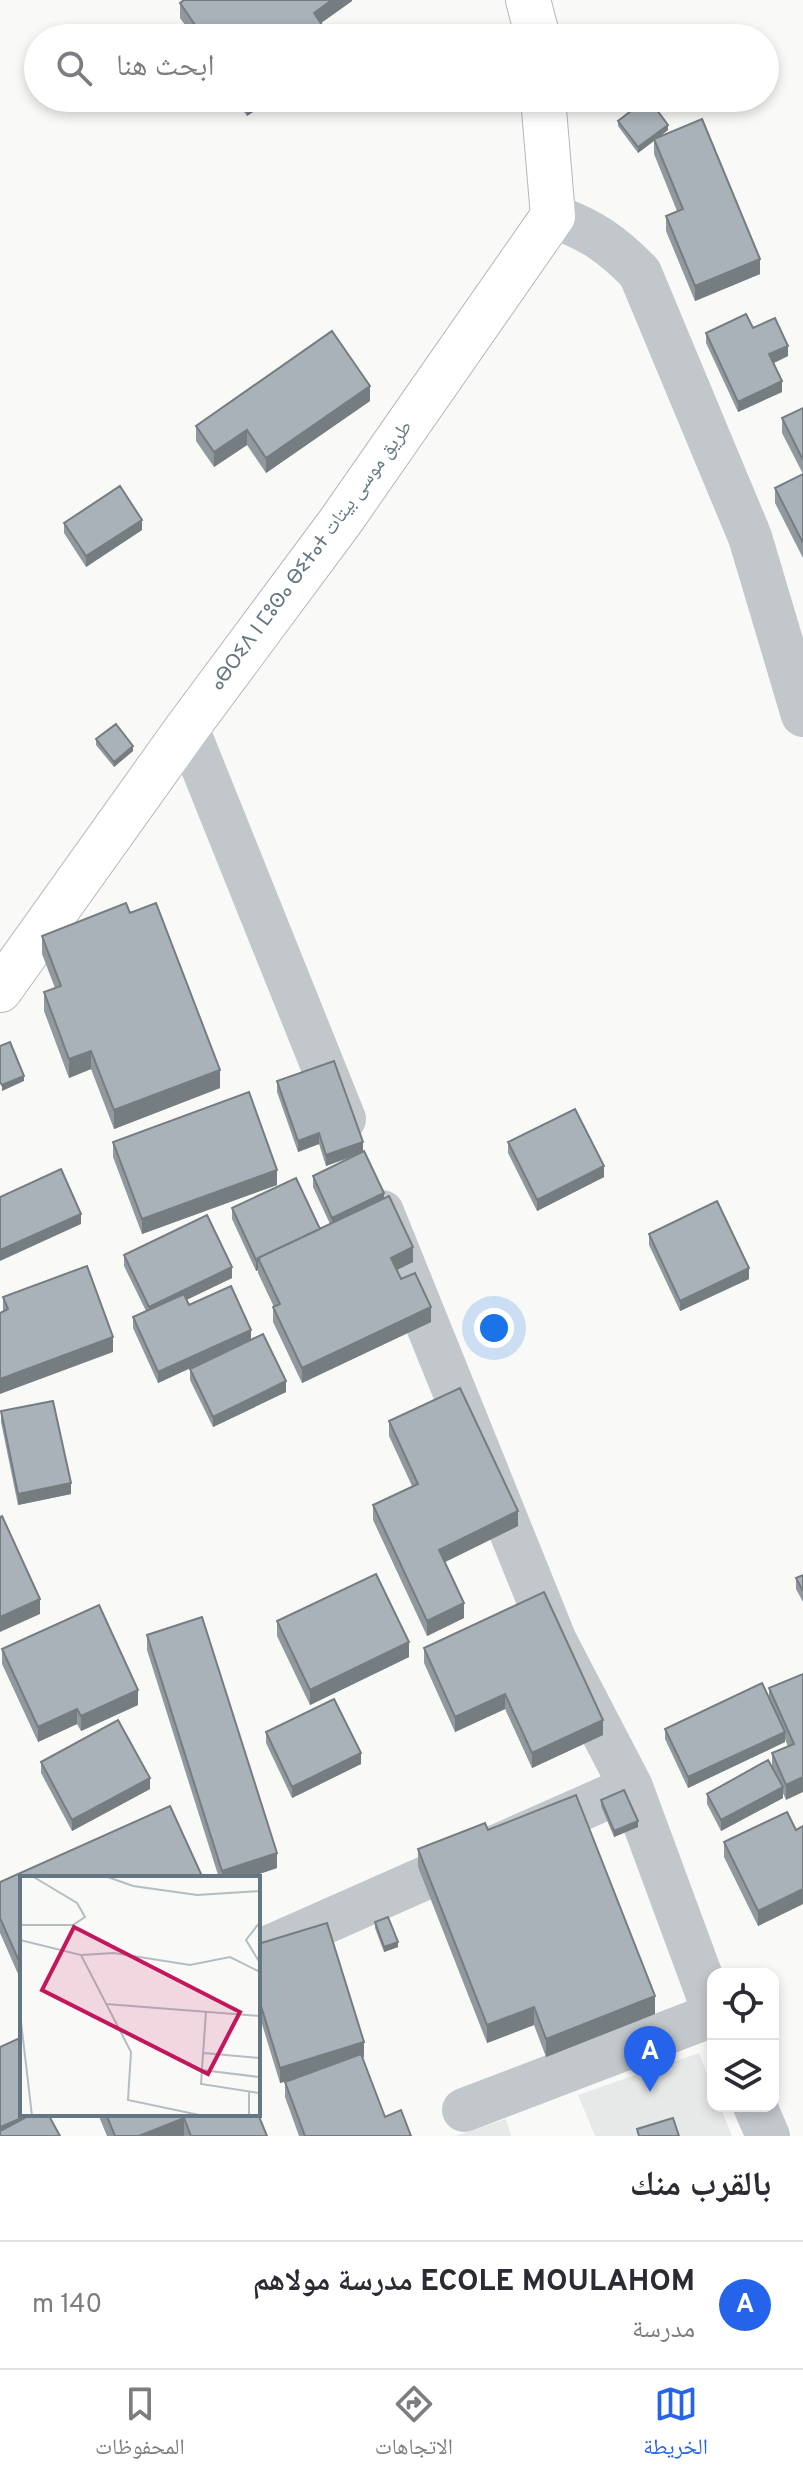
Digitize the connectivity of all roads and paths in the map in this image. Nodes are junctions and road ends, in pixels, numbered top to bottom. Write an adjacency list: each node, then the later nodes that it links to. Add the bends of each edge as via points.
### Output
1 (528, 0): 2 (street)
2 (534, 24)
3 (544, 112): 4 (street)
4 (553, 216): 5 (street, via 616,248 640,273 750,537); 6 (street, ⴰⴱⵔⵉⴷ ⵏ ⵎⵓⵙⴰ ⴱⵉⵜⴰⵜ طريق موسى بيتات, via 340,522)
5 (803, 715)
6 (187, 728): 7 (street, ⴰⴱⵔⵉⴷ ⵏ ⵎⵓⵙⴰ ⴱⵉⵜⴰⵜ طريق موسى بيتات); 8 (street, via 555,1641)
7 (0, 990)
8 (631, 1787): 9 (street); 10 (street)
9 (260, 1951)
10 (707, 1996)
11 (707, 2014): 12 (street)
12 (464, 2110)
13 (758, 2112): 14 (street)
14 (768, 2136)

